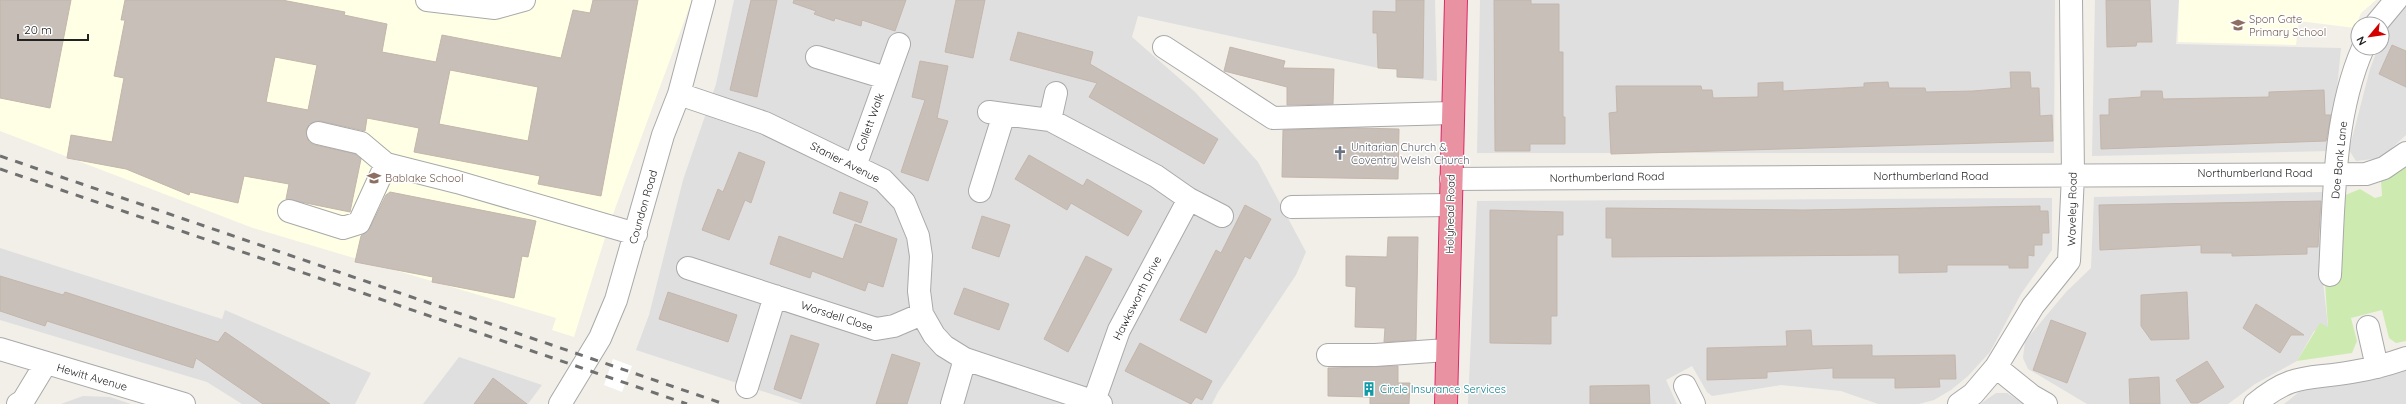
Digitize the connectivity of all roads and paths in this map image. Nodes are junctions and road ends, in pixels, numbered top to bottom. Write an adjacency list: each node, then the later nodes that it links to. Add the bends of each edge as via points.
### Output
1 (427, 0): 2 (street, via 495,8)
2 (524, 0)
3 (704, 0): 12 (street, Coundon Road)
4 (1456, 0): 13 (highway, Holyhead Road)
5 (2071, 0): 20 (street, Waveley Road)
6 (899, 44): 10 (street, Collett Walk)
7 (1164, 47): 13 (street, via 1273,118)
8 (2360, 56): 19 (street, Doe Bank Lane, via 2347,94)
9 (817, 57): 10 (street, Collett Walk)
10 (886, 78): 18 (street, Collett Walk)
11 (1056, 93): 14 (street)
12 (679, 94): 18 (street, Stanier Avenue, via 765,123); 28 (street, Coundon Road, via 663,135)
13 (1452, 113): 21 (highway, Holyhead Road)
14 (1050, 120): 22 (street, via 996,113); 23 (street, via 1156,176)
15 (318, 133): 17 (street, via 361,143)
16 (2406, 153): 19 (street, Northumberland Road, via 2384,168 2366,174)
17 (386, 164): 26 (street, via 359,223 343,228); 28 (street, via 465,184)
18 (855, 166): 32 (street, Stanier Avenue, via 883,180 904,202 913,220 921,256 919,291)
19 (2336, 173): 20 (street, Northumberland Road); 30 (street, Doe Bank Lane)
20 (2073, 175): 21 (street, Northumberland Road); 40 (street, Waveley Road, via 2069,261 2034,306)
21 (1451, 179): 24 (highway, Holyhead Road)
22 (980, 191)
23 (1189, 199): 27 (street); 43 (street, Hawksworth Drive, via 1120,330)
24 (1450, 204): 25 (street); 35 (highway, Holyhead Road)
25 (1292, 208)
26 (289, 211)
27 (1222, 216)
28 (636, 234): 46 (street, Coundon Road, via 607,324 583,369)
29 (688, 268): 31 (street, Worsdell Close)
30 (2330, 275)
31 (775, 296): 32 (street, Worsdell Close, via 876,329 894,326); 42 (street)
32 (922, 314): 38 (street, Stanier Avenue, via 934,335 944,346)
33 (2368, 327): 41 (street)
34 (0, 349): 39 (street, Hewitt Avenue)
35 (1447, 350): 36 (street); 48 (highway, Holyhead Road)
36 (1328, 355)
37 (2406, 358): 41 (street)
38 (965, 359): 43 (street, Stanier Avenue); 47 (street)
39 (46, 364): 44 (street, via 23,401); 45 (street, Hewitt Avenue)
40 (1996, 367): 49 (street, Waveley Road, via 1973,394); 50 (street)
41 (2377, 367): 51 (street, via 2308,376 2287,382)
42 (747, 387)
43 (1098, 403)
44 (18, 404)
45 (184, 404)
46 (560, 404)
47 (952, 404)
48 (1446, 404)
49 (1959, 404)
50 (2046, 404)
51 (2255, 404)

